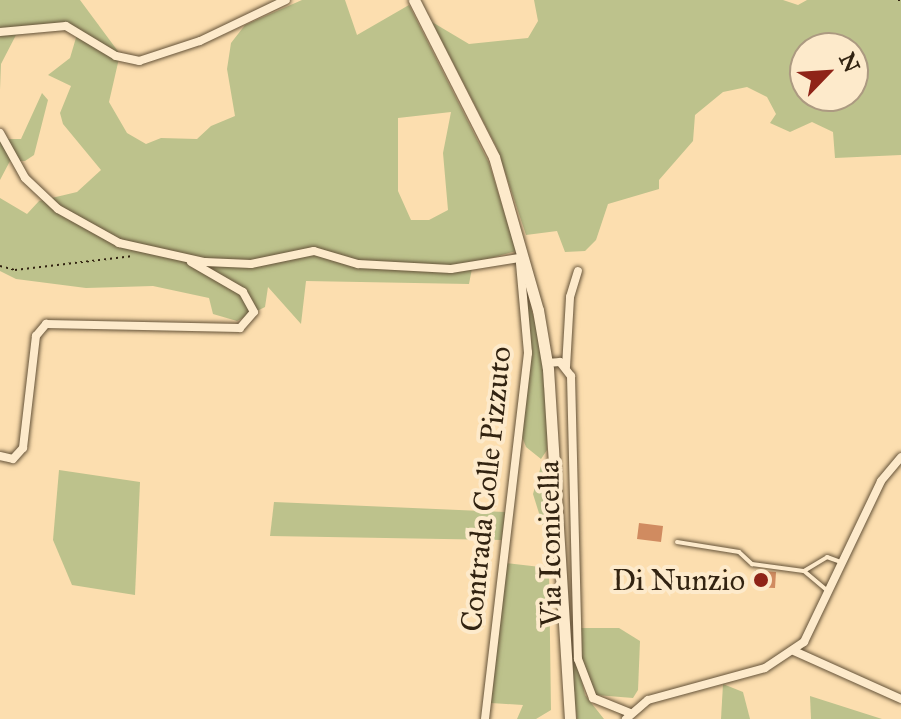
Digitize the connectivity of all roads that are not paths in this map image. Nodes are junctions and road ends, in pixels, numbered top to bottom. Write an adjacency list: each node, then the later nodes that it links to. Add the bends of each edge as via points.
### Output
1 (286, 0): 3 (street, via 190,45 139,61 116,56 66,26)
2 (414, 0): 6 (main road, via 475,116 513,213)
3 (0, 32)
4 (0, 133): 5 (street, via 25,178 58,209 119,243)
5 (177, 255): 6 (street, via 251,264 314,251 358,264 451,269); 10 (street, via 243,292 254,312 240,328 46,324 36,336 23,448 13,459)
6 (522, 257): 8 (main road); 19 (street, Contrada Colle Pizzuto, via 528,353)
7 (578, 271): 9 (street, Via Iconicella, via 570,297)
8 (547, 363): 9 (street); 21 (main road)
9 (566, 367): 18 (street, Via Iconicella, via 571,376 578,659 593,698)
10 (0, 456)
11 (901, 457): 13 (street, via 881,481)
12 (677, 542): 14 (lane, via 739,552 752,564)
13 (843, 563): 14 (lane, via 827,557); 15 (street)
14 (804, 571): 15 (lane)
15 (830, 592): 16 (street)
16 (794, 651): 17 (street); 18 (street, via 765,668 648,700)
17 (901, 699)
18 (628, 716)
19 (485, 718): 20 (street, Contrada Colle Pizzuto)
20 (478, 719)
21 (570, 719)

